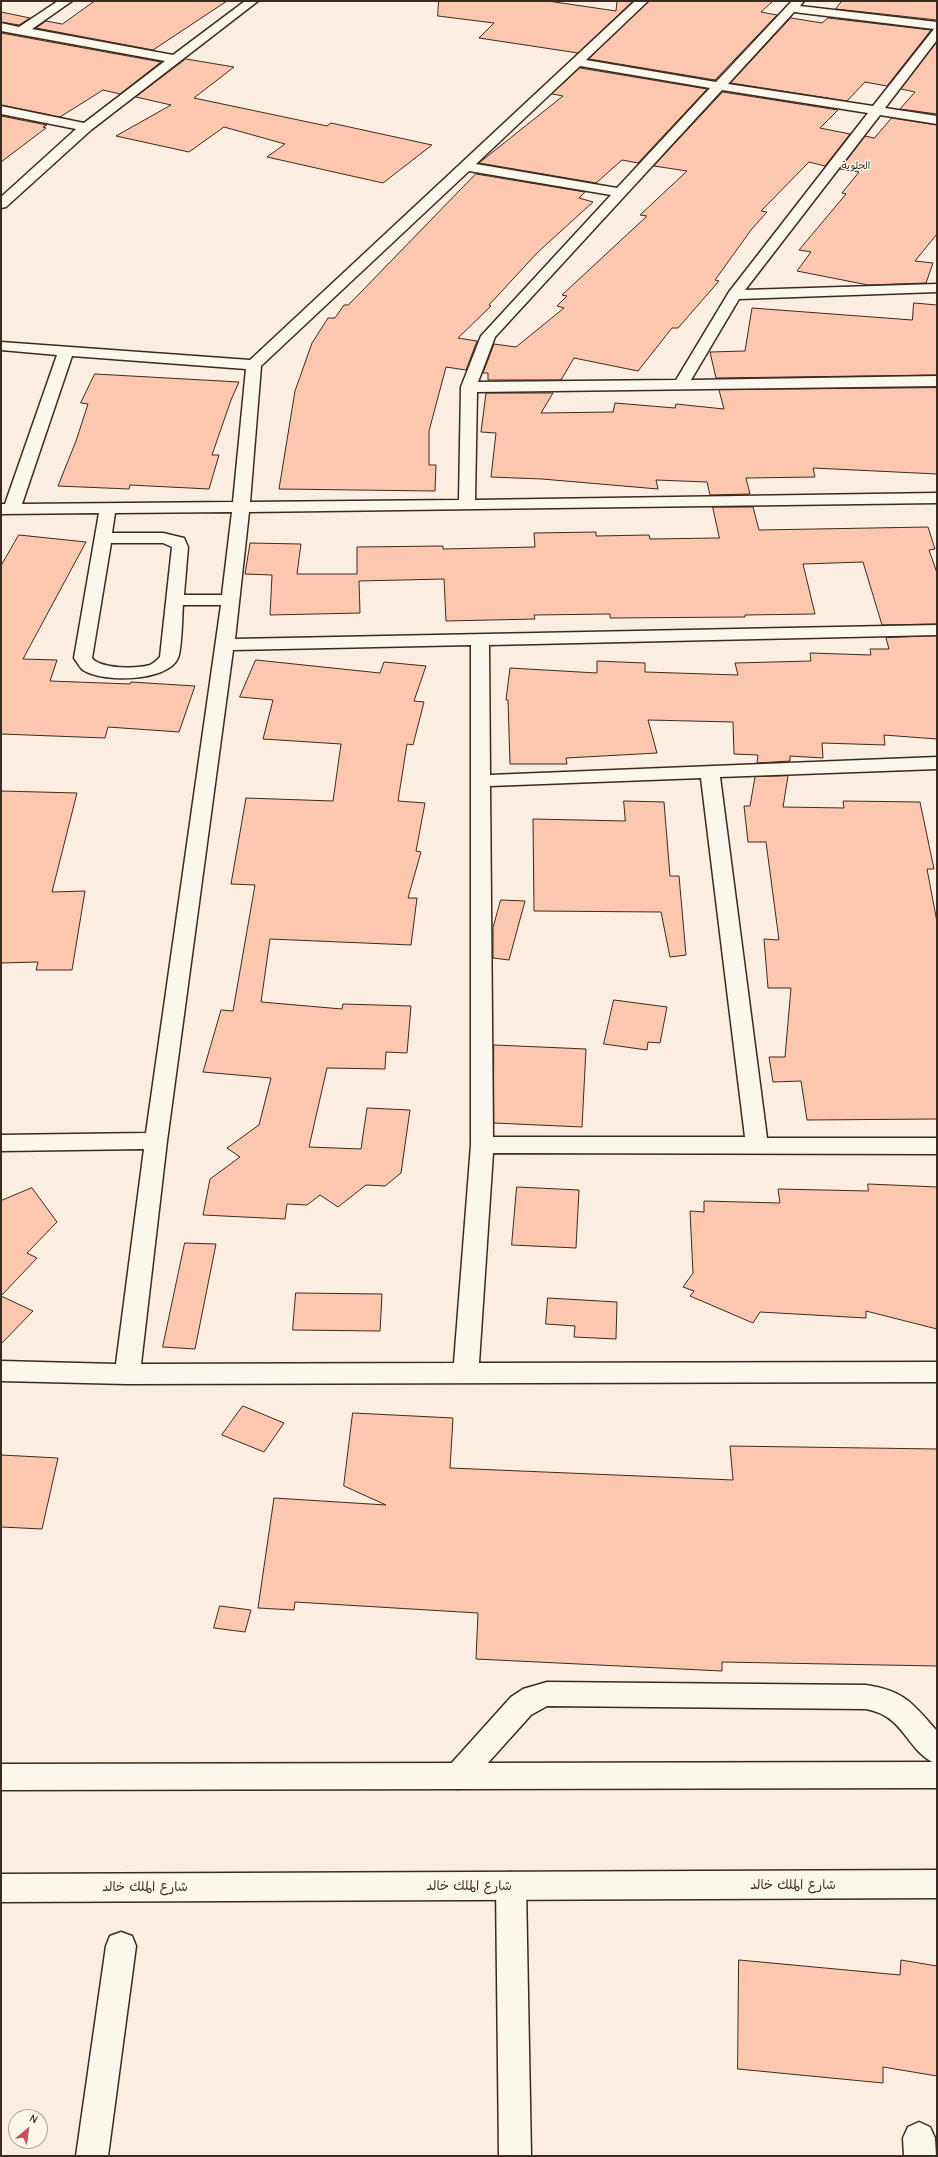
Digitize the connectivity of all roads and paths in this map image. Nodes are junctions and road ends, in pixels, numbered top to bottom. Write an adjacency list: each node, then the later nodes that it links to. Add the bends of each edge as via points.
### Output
1 (66, 1): 7 (street)
2 (252, 1): 9 (street)
3 (642, 1): 10 (street)
4 (794, 4): 5 (street); 11 (street)
5 (937, 26)
6 (1, 27): 7 (street)
7 (22, 30): 9 (street)
8 (937, 32): 13 (street)
9 (175, 59): 15 (street)
10 (577, 62): 11 (street); 16 (street)
11 (718, 86): 13 (street); 17 (street)
12 (1, 110): 15 (street)
13 (876, 110): 14 (street); 20 (street)
14 (937, 120)
15 (86, 127): 18 (street)
16 (466, 166): 17 (street); 23 (street)
17 (620, 193): 26 (street, via 488,336)
18 (1, 204)
19 (937, 288): 20 (street)
20 (734, 295): 25 (street)
21 (1, 346): 22 (street)
22 (66, 351): 23 (street); 31 (street)
23 (254, 365): 29 (street)
24 (937, 381): 25 (street)
25 (681, 384): 26 (street)
26 (469, 387): 28 (street)
27 (937, 498): 28 (street)
28 (467, 505): 29 (street)
29 (241, 507): 30 (street); 34 (street)
30 (108, 508): 31 (street); 32 (street)
31 (6, 509)
32 (103, 538): 33 (street, via 163,538 178,542 180,547); 33 (street, via 83,658 88,666 103,671 145,671 164,664 169,657)
33 (175, 600): 34 (street)
34 (230, 600): 37 (street)
35 (937, 630): 36 (street)
36 (480, 640): 37 (street); 40 (street)
37 (225, 645): 41 (street)
38 (937, 763): 39 (street)
39 (710, 772): 40 (street); 44 (street)
40 (481, 781): 43 (street)
41 (156, 1141): 42 (street); 49 (street)
42 (1, 1143)
43 (482, 1145): 44 (street); 47 (street)
44 (757, 1146): 45 (street)
45 (937, 1146)
46 (1, 1371): 49 (street)
47 (466, 1372): 48 (street); 49 (street)
48 (937, 1372)
49 (127, 1374)
50 (937, 1751): 52 (street, via 899,1708 884,1700 872,1698 547,1694 533,1698 521,1706)
51 (937, 1775): 52 (street)
52 (458, 1776): 53 (street)
53 (1, 1777)
54 (937, 1884): 55 (street, شارع الملك خالد)
55 (511, 1886): 56 (street, شارع الملك خالد); 59 (street)
56 (1, 1888)
57 (121, 1946): 58 (street)
58 (92, 2156)
59 (515, 2156)

